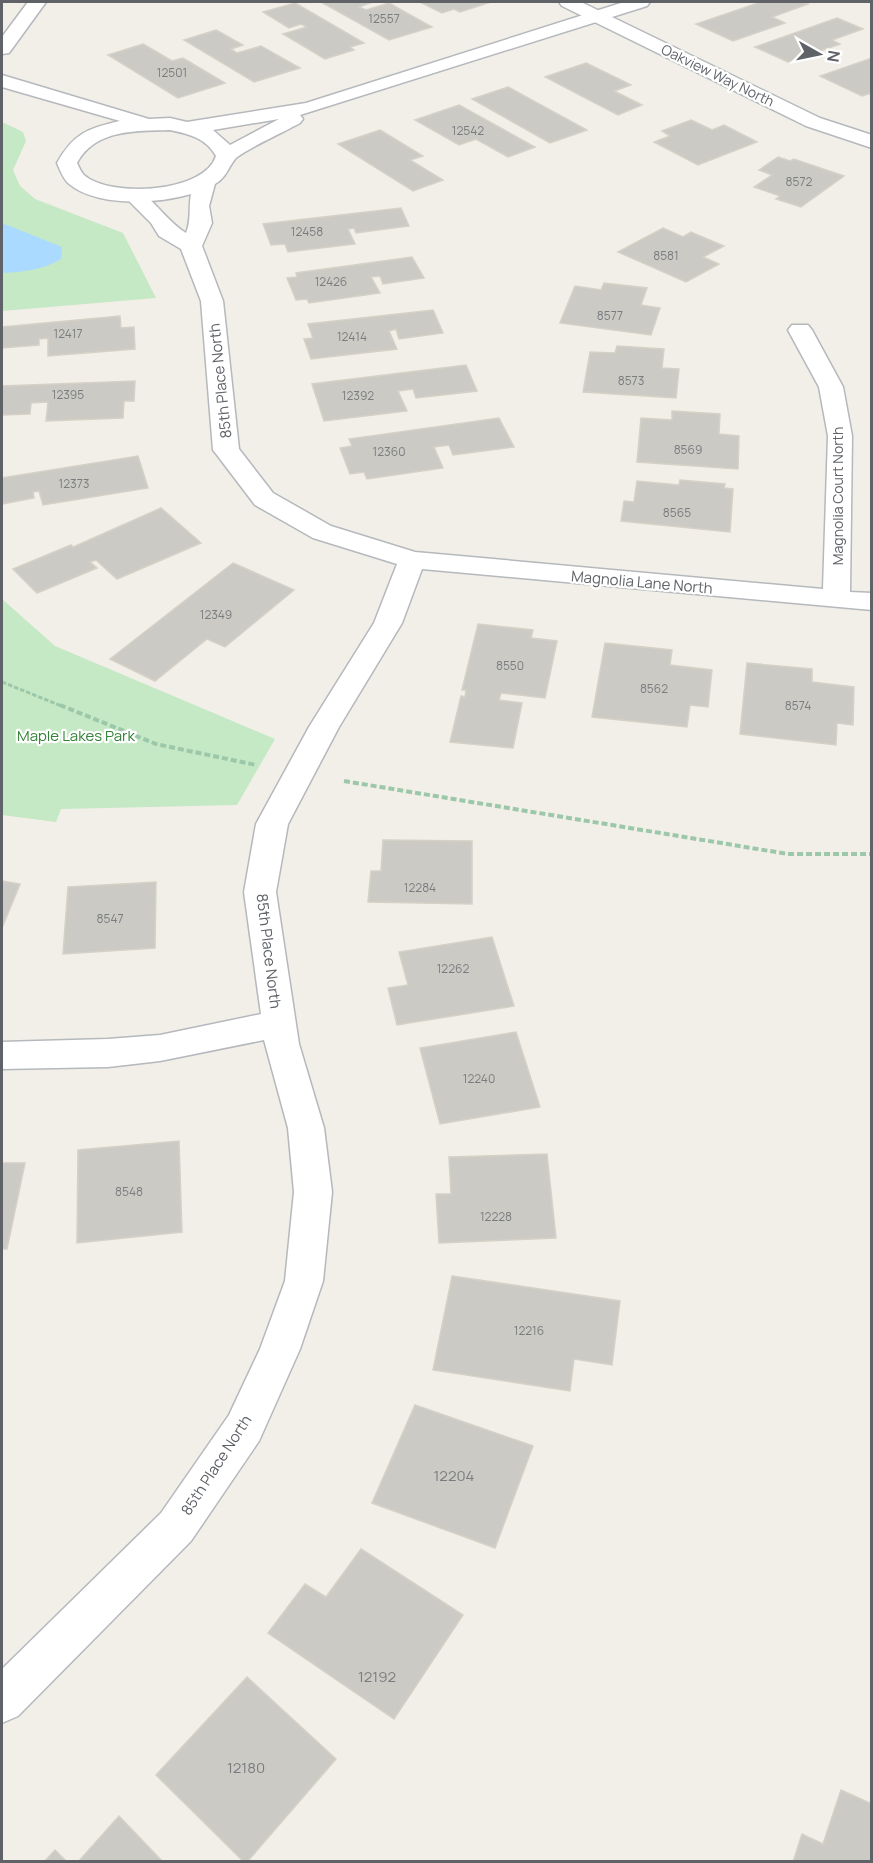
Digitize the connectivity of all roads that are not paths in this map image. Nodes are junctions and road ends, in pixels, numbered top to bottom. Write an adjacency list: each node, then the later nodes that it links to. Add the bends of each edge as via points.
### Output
1 (37, 2): 5 (street)
2 (568, 2): 4 (street, Oakview Way North)
3 (641, 2): 4 (street)
4 (598, 16): 8 (street); 11 (street, Oakview Way North, via 813,122)
5 (2, 49)
6 (2, 81): 7 (street)
7 (52, 98): 9 (street); 12 (street)
8 (309, 108): 10 (street); 13 (street)
9 (153, 124): 10 (street); 12 (street, via 100,133)
10 (186, 128): 13 (street, via 219,141)
11 (872, 142)
12 (76, 146): 15 (street, via 67,163 75,179 100,191)
13 (226, 156): 14 (street, via 221,169)
14 (206, 180): 15 (street, via 174,192); 16 (street, via 198,206 201,224)
15 (135, 196): 16 (street, via 167,231)
16 (191, 246): 18 (street, 85th Place North, via 212,301 226,450 264,499 322,532)
17 (800, 330): 19 (street, Magnolia Court North, via 831,387 840,436)
18 (412, 560): 19 (street, Magnolia Lane North); 21 (street, 85th Place North, via 388,622 272,824 260,892)
19 (836, 599): 20 (street, Magnolia Lane North)
20 (872, 602)
21 (279, 1024): 22 (street, via 150,1049); 23 (street, 85th Place North, via 306,1128 313,1192 304,1281 280,1348 244,1428 176,1527)
22 (2, 1055)
23 (2, 1700)

